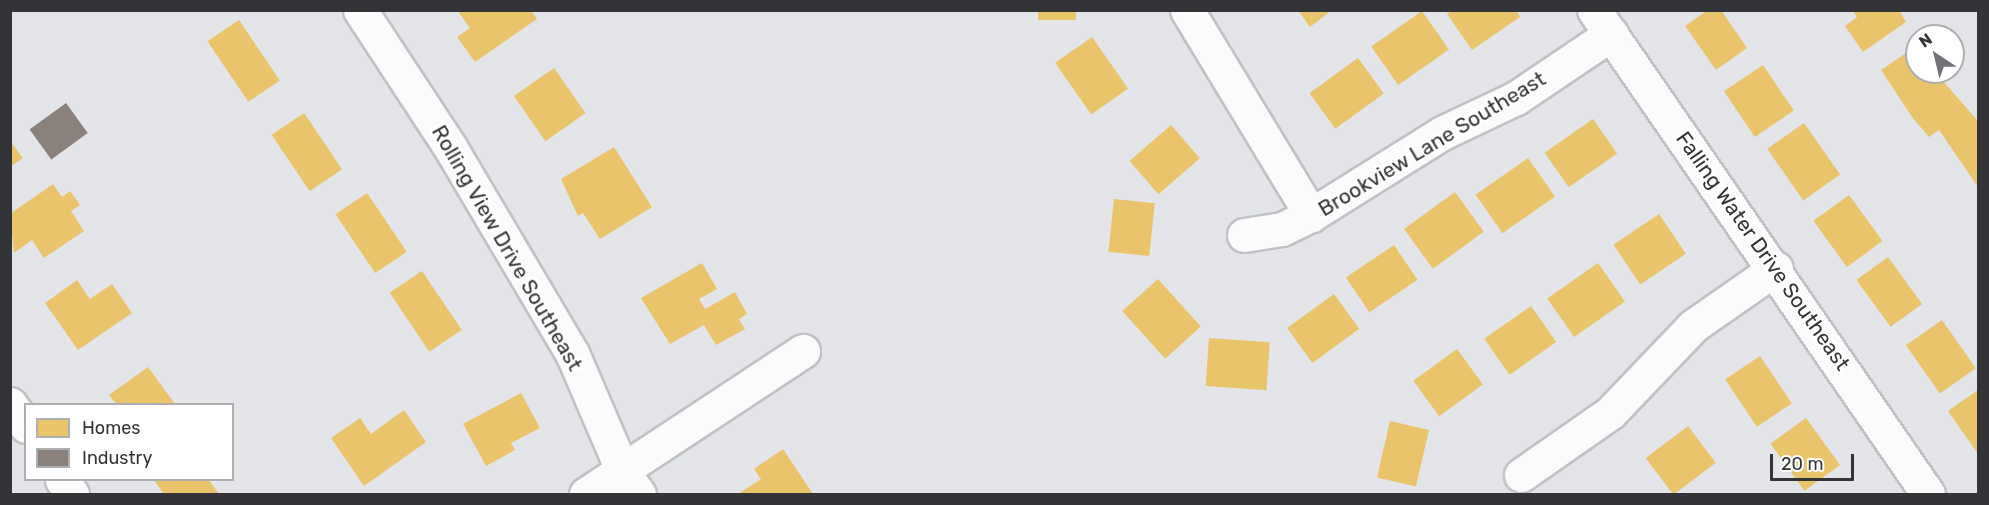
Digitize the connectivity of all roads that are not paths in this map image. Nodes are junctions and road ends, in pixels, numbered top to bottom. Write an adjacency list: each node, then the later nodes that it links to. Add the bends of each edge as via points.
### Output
1 (360, 10): 12 (street, Rolling View Drive Southeast, via 450,147 572,353)
2 (1188, 10): 4 (street)
3 (1603, 22): 4 (street, Brookview Lane Southeast, via 1516,98 1442,133); 6 (street, Falling Water Drive Southeast)
4 (1311, 215): 5 (street, Brookview Lane Southeast, via 1282,229)
5 (1244, 235)
6 (1776, 268): 10 (street, via 1693,326 1610,413); 15 (street, Falling Water Drive Southeast)
7 (803, 351): 12 (street)
8 (10, 404): 9 (street)
9 (24, 423)
10 (1521, 475)
11 (63, 481): 13 (street)
12 (631, 483): 14 (street)
13 (72, 495)
14 (586, 495)
15 (1928, 495)

